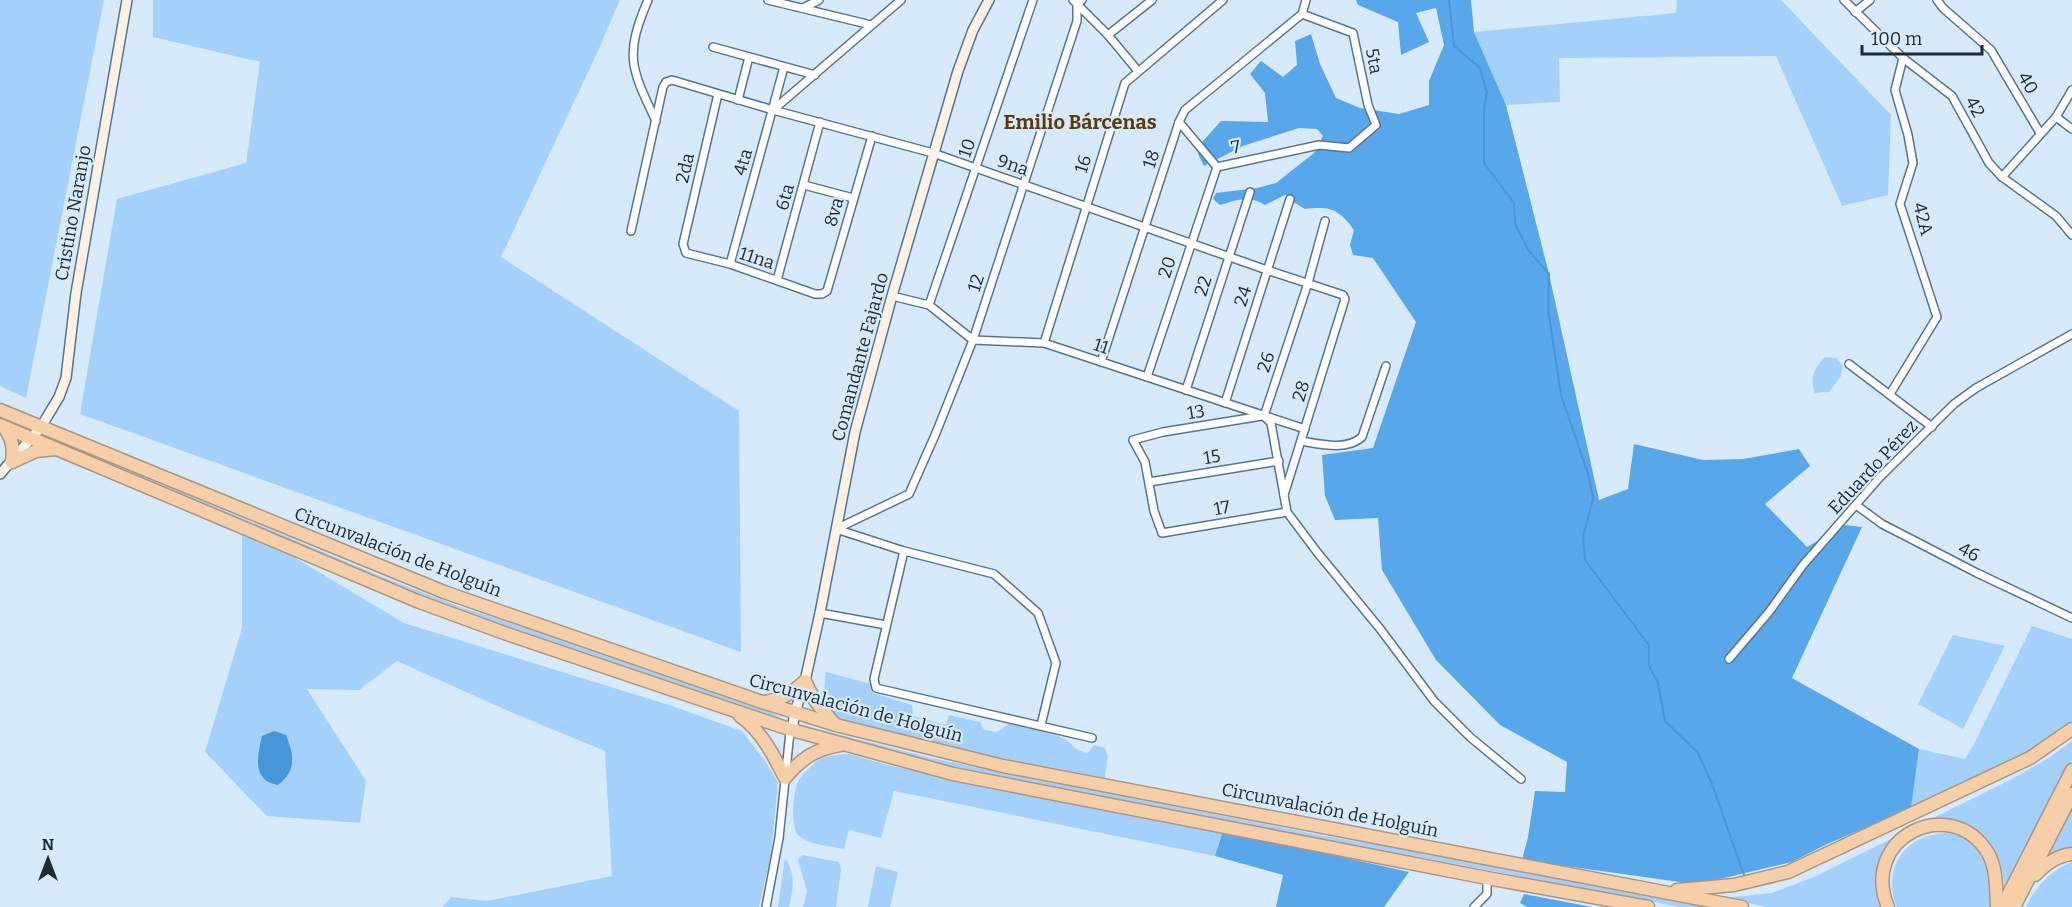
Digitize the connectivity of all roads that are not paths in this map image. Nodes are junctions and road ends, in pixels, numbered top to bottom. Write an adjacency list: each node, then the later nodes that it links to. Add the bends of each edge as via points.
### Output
1 (127, 0): 76 (street, Cristino Naranjo, via 76,293 66,378)
2 (648, 0): 31 (street, via 632,53 639,85)
3 (768, 0): 15 (street)
4 (819, 0): 15 (street)
5 (901, 0): 18 (street)
6 (989, 0): 38 (street, Comandante Fajardo, via 958,70)
7 (1033, 0): 40 (street, 10)
8 (1152, 0): 19 (street)
9 (1223, 0): 24 (street, 16)
10 (1306, 0): 17 (street)
11 (1844, 0): 16 (street, 42)
12 (1870, 0): 16 (street)
13 (1937, 0): 36 (street, 40, via 1991,50)
14 (1077, 1): 19 (street); 43 (street, 12, via 1077,21)
15 (802, 8): 18 (street)
16 (1854, 12): 22 (street, 42)
17 (1302, 14): 33 (street, 18, via 1185,110); 34 (street, 5ta, via 1353,33)
18 (871, 25): 25 (street)
19 (1108, 35): 24 (street)
20 (713, 47): 21 (street)
21 (749, 57): 23 (street); 28 (street)
22 (1904, 58): 41 (street, 42, via 1952,96 1989,163); 71 (street, 42A, via 1895,90 1914,163 1900,204 1937,317)
23 (784, 67): 25 (street); 29 (street, 4ta)
24 (1138, 71): 47 (street, 16, via 1125,83)
25 (815, 75): 29 (street)
26 (2072, 90): 30 (street)
27 (718, 94): 28 (street, 9na); 31 (street, 9na, via 672,80 666,82); 53 (street, 2da)
28 (738, 100): 29 (street, 9na)
29 (772, 110): 32 (street, 9na); 55 (street, 4ta)
30 (2056, 117): 35 (street); 36 (street)
31 (656, 121): 50 (street)
32 (820, 122): 37 (street, 9na); 42 (street, 6ta)
33 (1179, 122): 39 (street, 7); 49 (street, 18)
34 (1376, 125): 39 (street, 7, via 1349,148 1319,145)
35 (2072, 129)
36 (2040, 133): 41 (street)
37 (872, 136): 38 (street, 9na); 45 (street, 8va)
38 (933, 153): 40 (street, 9na); 60 (street, Comandante Fajardo)
39 (1217, 167): 52 (street, 20)
40 (976, 168): 43 (street, 9na); 62 (street, 10)
41 (2002, 177): 51 (street, 42, via 2056,216)
42 (804, 185): 45 (street); 57 (street, 6ta)
43 (1023, 185): 47 (street, 9na); 64 (street, 12)
44 (1250, 192): 54 (street, 22)
45 (853, 198): 59 (street, 8va, via 827,291)
46 (1290, 199): 56 (street, 24)
47 (1085, 206): 49 (street, 9na); 65 (street, 16)
48 (1325, 221): 58 (street, 26)
49 (1144, 227): 52 (street, 9na); 66 (street, 18)
50 (631, 231)
51 (2072, 235)
52 (1191, 242): 54 (street, 9na); 69 (street, 20)
53 (684, 249): 55 (street, 11na, via 686,254)
54 (1228, 256): 56 (street, 9na); 70 (street, 22)
55 (730, 264): 57 (street, 11na)
56 (1267, 270): 58 (street, 9na); 72 (street, 24)
57 (777, 280): 59 (street, 11na)
58 (1308, 283): 61 (street, 9na); 74 (street, 26)
59 (822, 294)
60 (892, 296): 62 (street); 89 (street, Comandante Fajardo, via 855,432)
61 (1345, 297): 78 (street, 28)
62 (930, 305): 64 (street)
63 (2072, 334): 77 (street, Eduardo Pérez, via 1976,388)
64 (973, 340): 65 (street, 11); 89 (street, 12, via 909,494)
65 (1044, 343): 66 (street, 11)
66 (1101, 362): 69 (street, 11)
67 (1849, 364): 71 (street)
68 (1386, 366): 80 (street, via 1357,442 1331,446)
69 (1147, 377): 70 (street, 11)
70 (1185, 390): 72 (street, 11)
71 (1890, 394): 77 (street)
72 (1225, 403): 74 (street, 11)
73 (0, 410): 76 (highway, Circunvalación de Holguín)
74 (1264, 416): 78 (street, 11); 82 (street, via 1271,423); 85 (street, 13, via 1132,440)
75 (2, 425): 79 (highway, Circunvalación de Holguín); 83 (highway, via 12,440)
76 (41, 427): 79 (street, Cristino Naranjo); 96 (highway, Circunvalación de Holguín, via 444,592)
77 (1932, 427): 87 (street, Eduardo Pérez)
78 (1305, 429): 80 (street, 28)
79 (32, 438): 81 (highway, Circunvalación de Holguín); 83 (street, Cristino Naranjo)
80 (1301, 441): 86 (street, 28)
81 (58, 448): 83 (highway, via 36,451); 97 (highway, Circunvalación de Holguín, via 417,601)
82 (1279, 461): 85 (street, 15); 86 (street)
83 (12, 462): 84 (street, Cristino Naranjo)
84 (0, 474)
85 (1149, 482): 88 (street, 17, via 1162,533)
86 (1284, 495): 88 (street)
87 (1856, 505): 92 (street, 46, via 1882,524); 94 (street, Eduardo Pérez)
88 (1287, 512): 107 (street, via 1434,701)
89 (836, 529): 90 (street); 91 (street, Comandante Fajardo)
90 (904, 551): 93 (street); 100 (street, via 994,574 1038,613 1056,663)
91 (819, 613): 93 (street); 95 (street, Comandante Fajardo)
92 (2072, 618)
93 (886, 626): 100 (street, via 874,680 876,688)
94 (1729, 660)
95 (805, 681): 96 (highway, via 781,699); 98 (street, Comandante Fajardo); 99 (highway, via 816,704)
96 (762, 702): 98 (highway, Circunvalación de Holguín)
97 (731, 710): 102 (highway, Circunvalación de Holguín); 106 (highway, via 758,734)
98 (795, 712): 99 (highway, Circunvalación de Holguín); 102 (street, Comandante Fajardo)
99 (836, 724): 112 (highway, Circunvalación de Holguín, via 1003,766)
100 (1041, 725): 103 (street)
101 (2072, 729): 112 (highway, via 2030,758 1788,872 1734,885)
102 (792, 730): 104 (highway, Circunvalación de Holguín); 106 (street)
103 (1092, 738)
104 (843, 744): 106 (highway, via 812,754); 110 (highway, Circunvalación de Holguín, via 953,774)
105 (2072, 770): 119 (highway)
106 (785, 778): 113 (street)
107 (1521, 779)
108 (2072, 794): 111 (highway)
109 (2072, 854): 111 (highway, via 2048,862)
110 (1487, 878): 114 (street, via 1487,894); 115 (highway, Circunvalación de Holguín)
111 (2027, 882): 120 (highway)
112 (1662, 891): 116 (highway, Circunvalación de Holguín)
113 (766, 907)
114 (1474, 907)
115 (1648, 907)
116 (1742, 907)
117 (1888, 907): 118 (highway, via 1882,878 1885,861 1894,846 1907,834 1940,824 1968,833 1988,854 1995,872)
118 (1997, 907)
119 (2002, 907)
120 (2014, 907)

